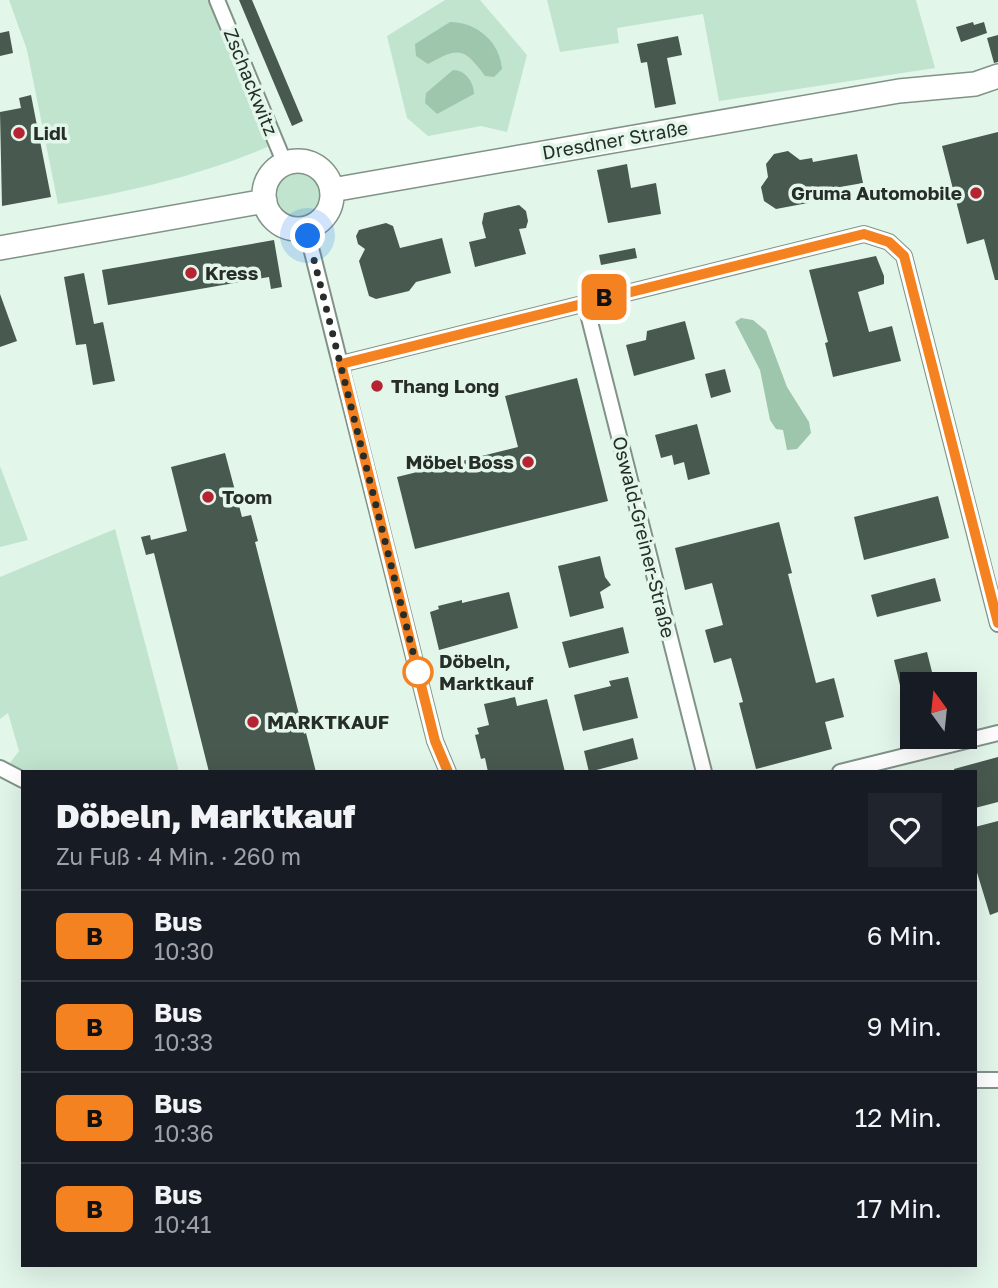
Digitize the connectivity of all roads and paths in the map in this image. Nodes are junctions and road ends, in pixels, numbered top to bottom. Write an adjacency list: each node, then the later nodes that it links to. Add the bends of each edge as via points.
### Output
1 (217, 0): 3 (street, Zschackwitz)
2 (998, 76): 4 (main road, Dresdner Straße, via 933,82)
3 (285, 164): 4 (main road, via 313,165); 5 (main road, via 268,180)
4 (332, 190): 6 (main road, via 327,214)
5 (265, 201): 6 (main road, via 283,226); 7 (main road)
6 (306, 228): 9 (street)
7 (0, 248)
8 (585, 302): 9 (street); 10 (street, via 864,234 889,242 904,256); 14 (street, Oswald-Greiner-Straße)
9 (341, 364): 13 (street, via 435,741)
10 (998, 624)
11 (998, 733): 15 (street)
12 (0, 768): 16 (street)
13 (447, 770)
14 (703, 770)
15 (848, 770)
16 (21, 779)
17 (977, 1080): 18 (street)
18 (998, 1080)

